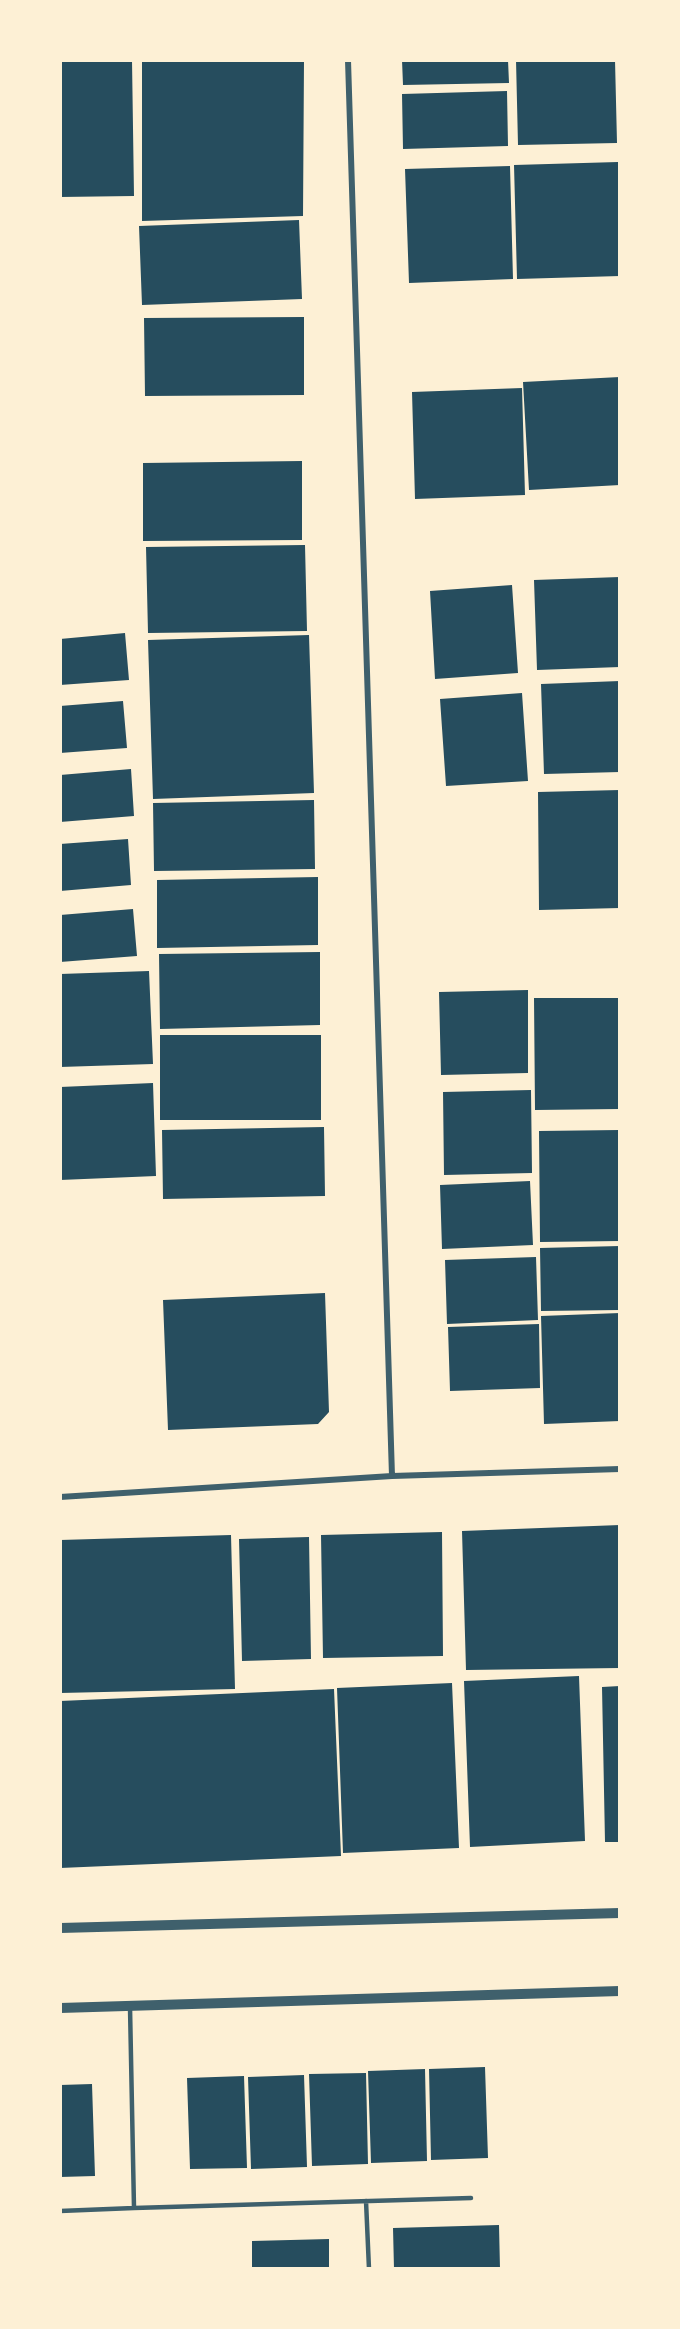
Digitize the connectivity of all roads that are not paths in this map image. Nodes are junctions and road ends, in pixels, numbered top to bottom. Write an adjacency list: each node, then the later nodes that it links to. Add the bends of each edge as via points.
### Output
1 (348, 60): 3 (street)
2 (620, 1469): 3 (street)
3 (392, 1476): 4 (street)
4 (60, 1497)
5 (620, 1912): 6 (street)
6 (60, 1928)
7 (620, 1991): 8 (street)
8 (130, 2007): 9 (street); 12 (lane)
9 (60, 2008)
10 (471, 2198): 11 (lane)
11 (366, 2201): 12 (lane); 14 (lane)
12 (134, 2208): 13 (lane)
13 (60, 2211)
14 (369, 2269)

